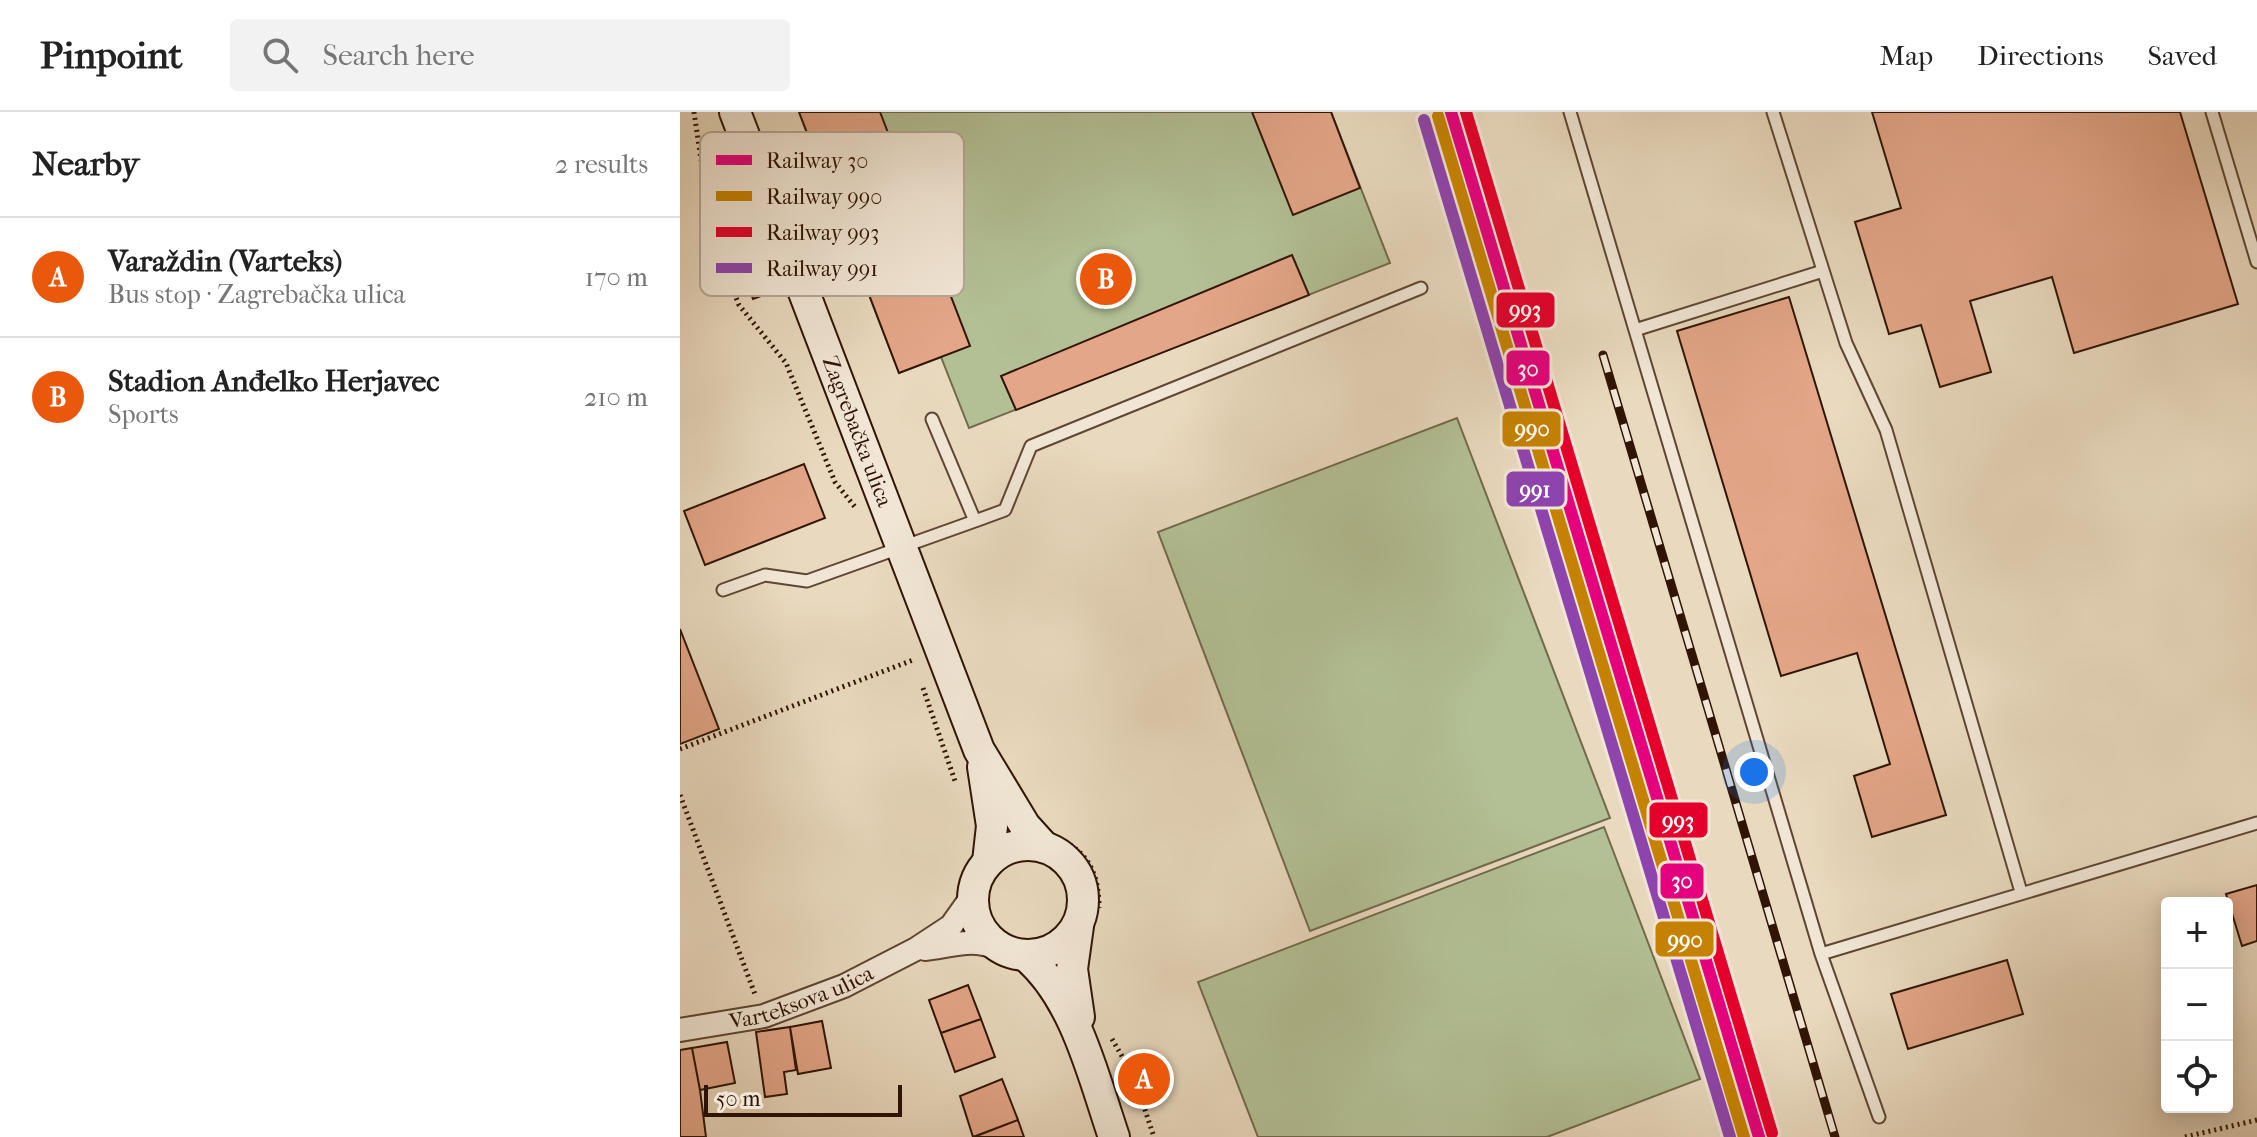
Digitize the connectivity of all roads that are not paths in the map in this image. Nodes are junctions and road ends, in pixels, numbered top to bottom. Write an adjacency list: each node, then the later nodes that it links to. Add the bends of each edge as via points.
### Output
1 (735, 112): 5 (main road, Zagrebačka ulica)
2 (1570, 112): 10 (lane)
3 (1773, 112): 7 (lane)
4 (2212, 112): 6 (lane)
5 (743, 132)
6 (2257, 262)
7 (1823, 271): 10 (lane); 19 (lane, via 1846,343 1886,430)
8 (1421, 288): 12 (lane, via 1031,446 1005,510)
9 (805, 296): 13 (main road, Zagrebačka ulica)
10 (1635, 330): 24 (lane)
11 (932, 419): 12 (lane)
12 (975, 521): 13 (lane)
13 (901, 548): 14 (lane, via 807,581 765,575); 15 (main road, Zagrebačka ulica)
14 (723, 590)
15 (979, 750): 17 (main road, Zagrebačka ulica, via 1025,826); 18 (main road, Zagrebačka ulica, via 992,826)
16 (2257, 823): 19 (lane)
17 (1051, 842): 18 (main road, via 1014,846); 21 (main road, Zagrebačka ulica, via 1080,878)
18 (988, 862): 20 (main road, Zagrebačka ulica)
19 (2021, 892): 24 (lane)
20 (973, 895): 22 (street, Varteksova ulica, via 951,926); 23 (main road, Zagrebačka ulica, via 978,925)
21 (1088, 920): 23 (main road, via 1056,949); 26 (main road, Zagrebačka ulica, via 1072,969)
22 (916, 949): 23 (street, Varteksova ulica, via 977,941); 25 (street, Varteksova ulica, via 844,986 764,1016)
23 (1012, 952): 26 (main road, Zagrebačka ulica, via 1051,982)
24 (1821, 954): 27 (lane)
25 (680, 1030)
26 (1086, 1055): 28 (main road, Zagrebačka ulica)
27 (1879, 1117)
28 (1114, 1137)

